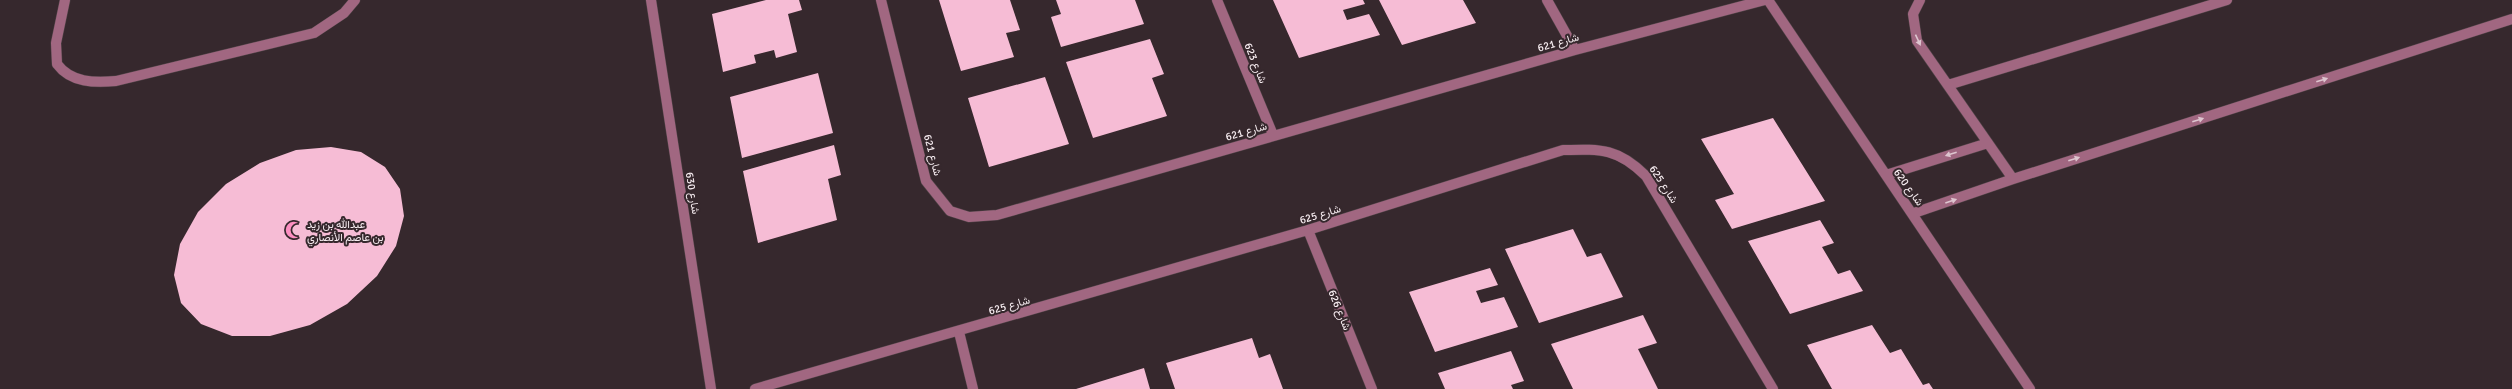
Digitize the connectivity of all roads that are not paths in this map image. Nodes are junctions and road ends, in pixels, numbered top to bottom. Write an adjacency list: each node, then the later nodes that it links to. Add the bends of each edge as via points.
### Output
1 (65, 0): 2 (street, via 55,55 60,66 69,75 83,81 99,82 116,81 314,33 340,17)
2 (354, 0)
3 (651, 0): 20 (street, شارع 630)
4 (881, 0): 13 (street, شارع 621, via 926,181 950,211 969,217 997,215)
5 (1217, 0): 13 (street, شارع 623)
6 (1547, 0): 11 (street)
7 (1767, 0): 11 (street, شارع 621); 15 (street, شارع 620)
8 (1920, 0): 12 (street, one-way to 12, via 1916,3 1912,22 1917,41)
9 (2227, 0): 12 (street)
10 (2512, 19): 16 (street, one-way to 10)
11 (1575, 50): 13 (street, شارع 621)
12 (1948, 85): 14 (street)
13 (1273, 135)
14 (1988, 142): 15 (street, one-way to 15); 16 (street)
15 (1886, 175): 17 (street, شارع 620)
16 (2013, 179): 17 (street, one-way to 16)
17 (1914, 213): 25 (street, شارع 620)
18 (1308, 230): 19 (street, شارع 625); 23 (street, شارع 626); 24 (street, شارع 625, via 1563,150 1610,150 1630,158 1646,176)
19 (959, 332): 21 (street, شارع 625); 22 (street)
20 (711, 389)
21 (755, 389)
22 (973, 389)
23 (1372, 389)
24 (1772, 389)
25 (2030, 389)

